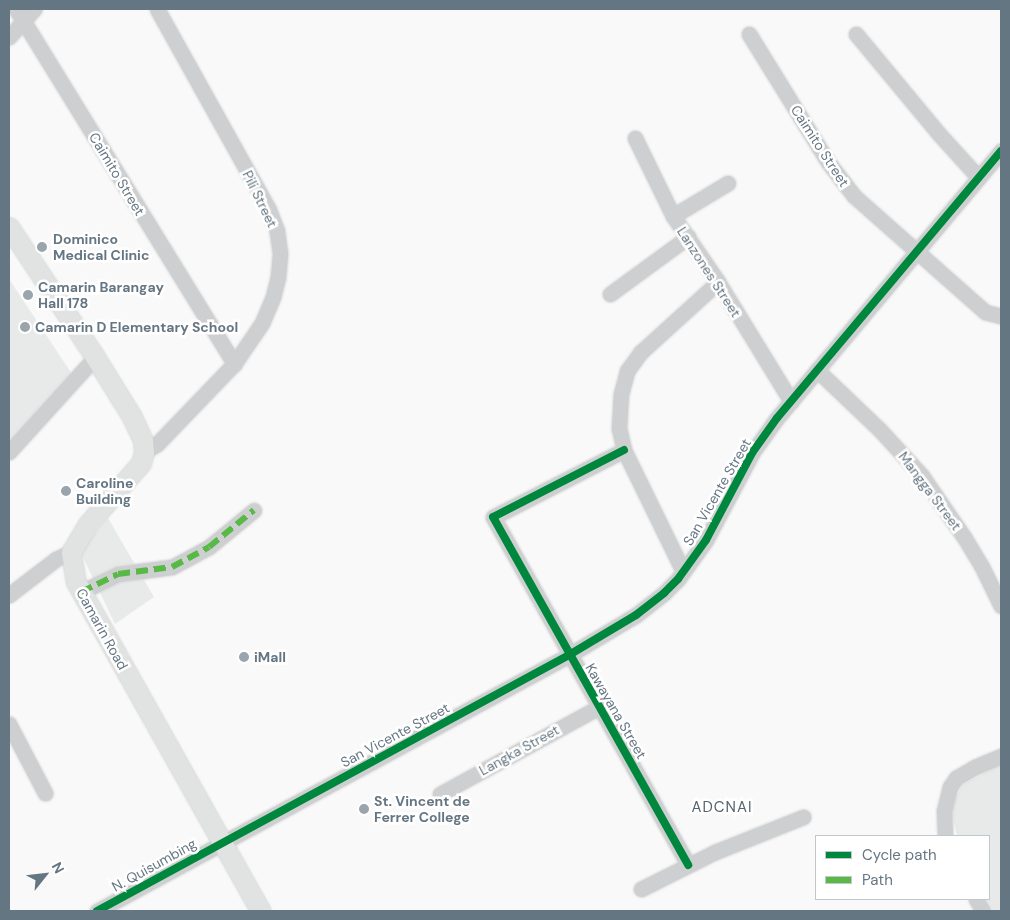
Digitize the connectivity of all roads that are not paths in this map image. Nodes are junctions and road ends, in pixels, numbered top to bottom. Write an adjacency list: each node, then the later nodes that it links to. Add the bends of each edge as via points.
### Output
1 (34, 9): 3 (street)
2 (157, 9): 19 (street, Pili Street, via 269,210 277,231 280,253 273,297 262,323)
3 (20, 15): 6 (street); 19 (street, Caimito Street)
4 (749, 34): 14 (street, Caimito Street, via 837,176 863,205)
5 (856, 34): 9 (street, via 938,134)
6 (9, 37)
7 (635, 138): 11 (street, Lanzones Street)
8 (1001, 151): 9 (street, San Vicente Street)
9 (979, 178): 14 (street, San Vicente Street)
10 (728, 183): 11 (street)
11 (673, 216): 13 (street, Lanzones Street)
12 (9, 227): 18 (main road)
13 (688, 237): 15 (street, Lanzones Street); 16 (street)
14 (917, 254): 17 (street, Caimito Street, via 985,312); 20 (street, San Vicente Street)
15 (718, 282): 21 (street, Lanzones Street); 22 (street, via 641,352 627,371 621,394 619,429)
16 (610, 294)
17 (1001, 316)
18 (95, 357): 23 (street); 24 (main road, via 139,430)
19 (234, 364): 24 (street, Pili Street, via 157,444)
20 (817, 370): 21 (street, San Vicente Street); 30 (street, Mangga Street, via 879,429 922,476 969,545)
21 (791, 401): 27 (street, San Vicente Street, via 752,453 716,522)
22 (624, 450): 27 (street); 31 (street, Kawayana Street, via 493,518)
23 (9, 452)
24 (144, 452): 26 (main road, via 142,463 88,524)
25 (254, 510): 28 (street, via 209,548 172,567 118,574)
26 (71, 552): 28 (main road, Camarin Road); 29 (street, via 56,559)
27 (683, 571): 31 (street, San Vicente Street, via 664,593 636,615)
28 (81, 592): 39 (main road, Camarin Road)
29 (9, 595)
30 (1001, 606)
31 (569, 655): 32 (street, Kawayana Street); 39 (street, San Vicente Street)
32 (599, 707): 36 (street, Langka Street); 40 (street, Kawayana Street)
33 (9, 724): 35 (street)
34 (1001, 756): 38 (street, via 956,778 950,786 944,811)
35 (45, 793)
36 (440, 794)
37 (803, 817): 40 (street)
38 (945, 835)
39 (222, 841): 43 (street, N. Quisumbing); 44 (main road, Camarin Road)
40 (688, 865): 41 (street)
41 (641, 889)
42 (977, 900): 45 (street)
43 (97, 911)
44 (261, 911)
45 (983, 911)

